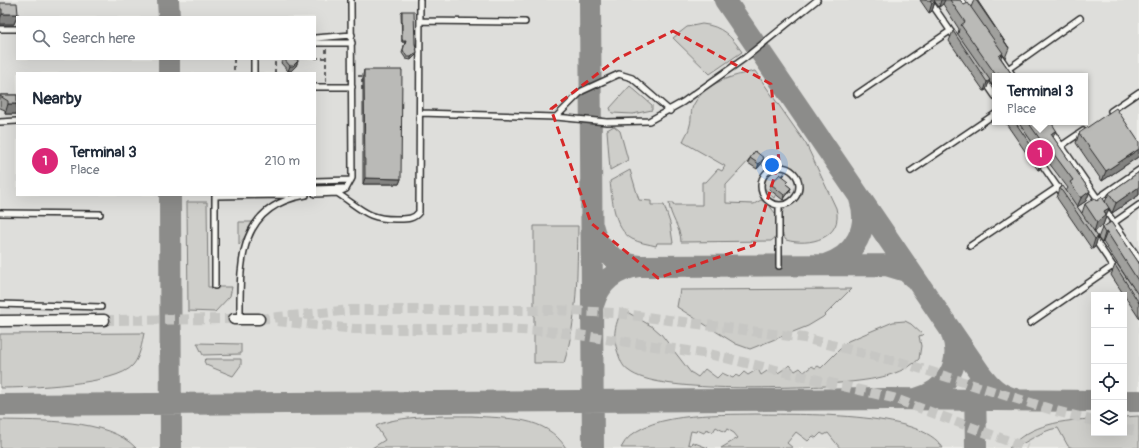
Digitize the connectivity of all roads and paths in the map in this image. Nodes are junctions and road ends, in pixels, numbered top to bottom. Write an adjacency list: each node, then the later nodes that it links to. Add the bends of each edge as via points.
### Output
1 (351, 0): 13 (lane)
2 (420, 0): 8 (lane)
3 (817, 0): 39 (lane, via 745,58)
4 (929, 0): 12 (lane)
5 (961, 0): 6 (lane)
6 (970, 12)
7 (1080, 18): 25 (lane)
8 (420, 21): 9 (lane); 40 (lane)
9 (525, 22)
10 (0, 29): 11 (lane)
11 (16, 29)
12 (950, 31): 18 (lane); 38 (lane)
13 (352, 35): 14 (lane); 17 (lane)
14 (316, 38)
15 (316, 43): 16 (lane)
16 (326, 44): 17 (lane); 21 (path)
17 (352, 44): 35 (lane)
18 (959, 44)
19 (996, 50): 25 (lane)
20 (316, 58): 21 (path)
21 (326, 58): 33 (path)
22 (234, 60): 26 (path)
23 (254, 60): 27 (lane)
24 (275, 60): 28 (path)
25 (1008, 69): 29 (lane)
26 (234, 72)
27 (254, 72)
28 (275, 72)
29 (1011, 73)
30 (982, 76): 36 (lane)
31 (332, 82): 33 (path)
32 (320, 83): 33 (path)
33 (326, 83)
34 (316, 87): 35 (lane)
35 (352, 87): 55 (lane, via 353,167)
36 (992, 91)
37 (1139, 92): 41 (lane)
38 (858, 94)
39 (670, 111): 43 (lane, via 649,121 607,122); 43 (lane, via 632,78 619,74 582,91)
40 (420, 113): 43 (lane); 59 (lane, via 420,204 417,215 407,219 376,218)
41 (1107, 115)
42 (992, 116): 52 (lane)
43 (556, 117)
44 (16, 121): 45 (lane)
45 (0, 122)
46 (1047, 125): 48 (lane)
47 (1087, 128): 48 (lane)
48 (1061, 146): 64 (lane)
49 (1036, 155): 57 (lane)
50 (789, 169): 53 (path); 63 (lane, via 799,184); 68 (lane, via 772,168 761,180 760,188 764,196)
51 (1139, 170): 64 (lane)
52 (911, 171)
53 (780, 179)
54 (316, 182): 55 (lane)
55 (350, 182): 58 (lane, via 340,188); 59 (lane, via 346,189)
56 (786, 187): 63 (path)
57 (1058, 187): 65 (lane); 76 (lane)
58 (316, 189)
59 (337, 193): 60 (lane)
60 (316, 194)
61 (215, 196): 81 (lane)
62 (303, 196): 84 (lane, via 281,203 268,211 255,225 245,242)
63 (796, 197): 68 (lane)
64 (1097, 198): 66 (lane); 71 (lane)
65 (1067, 200)
66 (1092, 202)
67 (1139, 205): 71 (lane)
68 (779, 206): 78 (lane)
69 (0, 213): 70 (lane)
70 (100, 214)
71 (1114, 222): 72 (lane); 77 (lane)
72 (1108, 226)
73 (1089, 231): 75 (lane)
74 (1098, 233): 75 (lane)
75 (1093, 237): 79 (lane)
76 (970, 246)
77 (1139, 260)
78 (780, 266)
79 (1113, 266): 80 (lane); 88 (lane)
80 (1122, 279)
81 (215, 286)
82 (0, 304): 83 (lane)
83 (101, 307)
84 (237, 319): 85 (street)
85 (259, 319)
86 (104, 320): 87 (street)
87 (0, 321)
88 (1030, 323)

